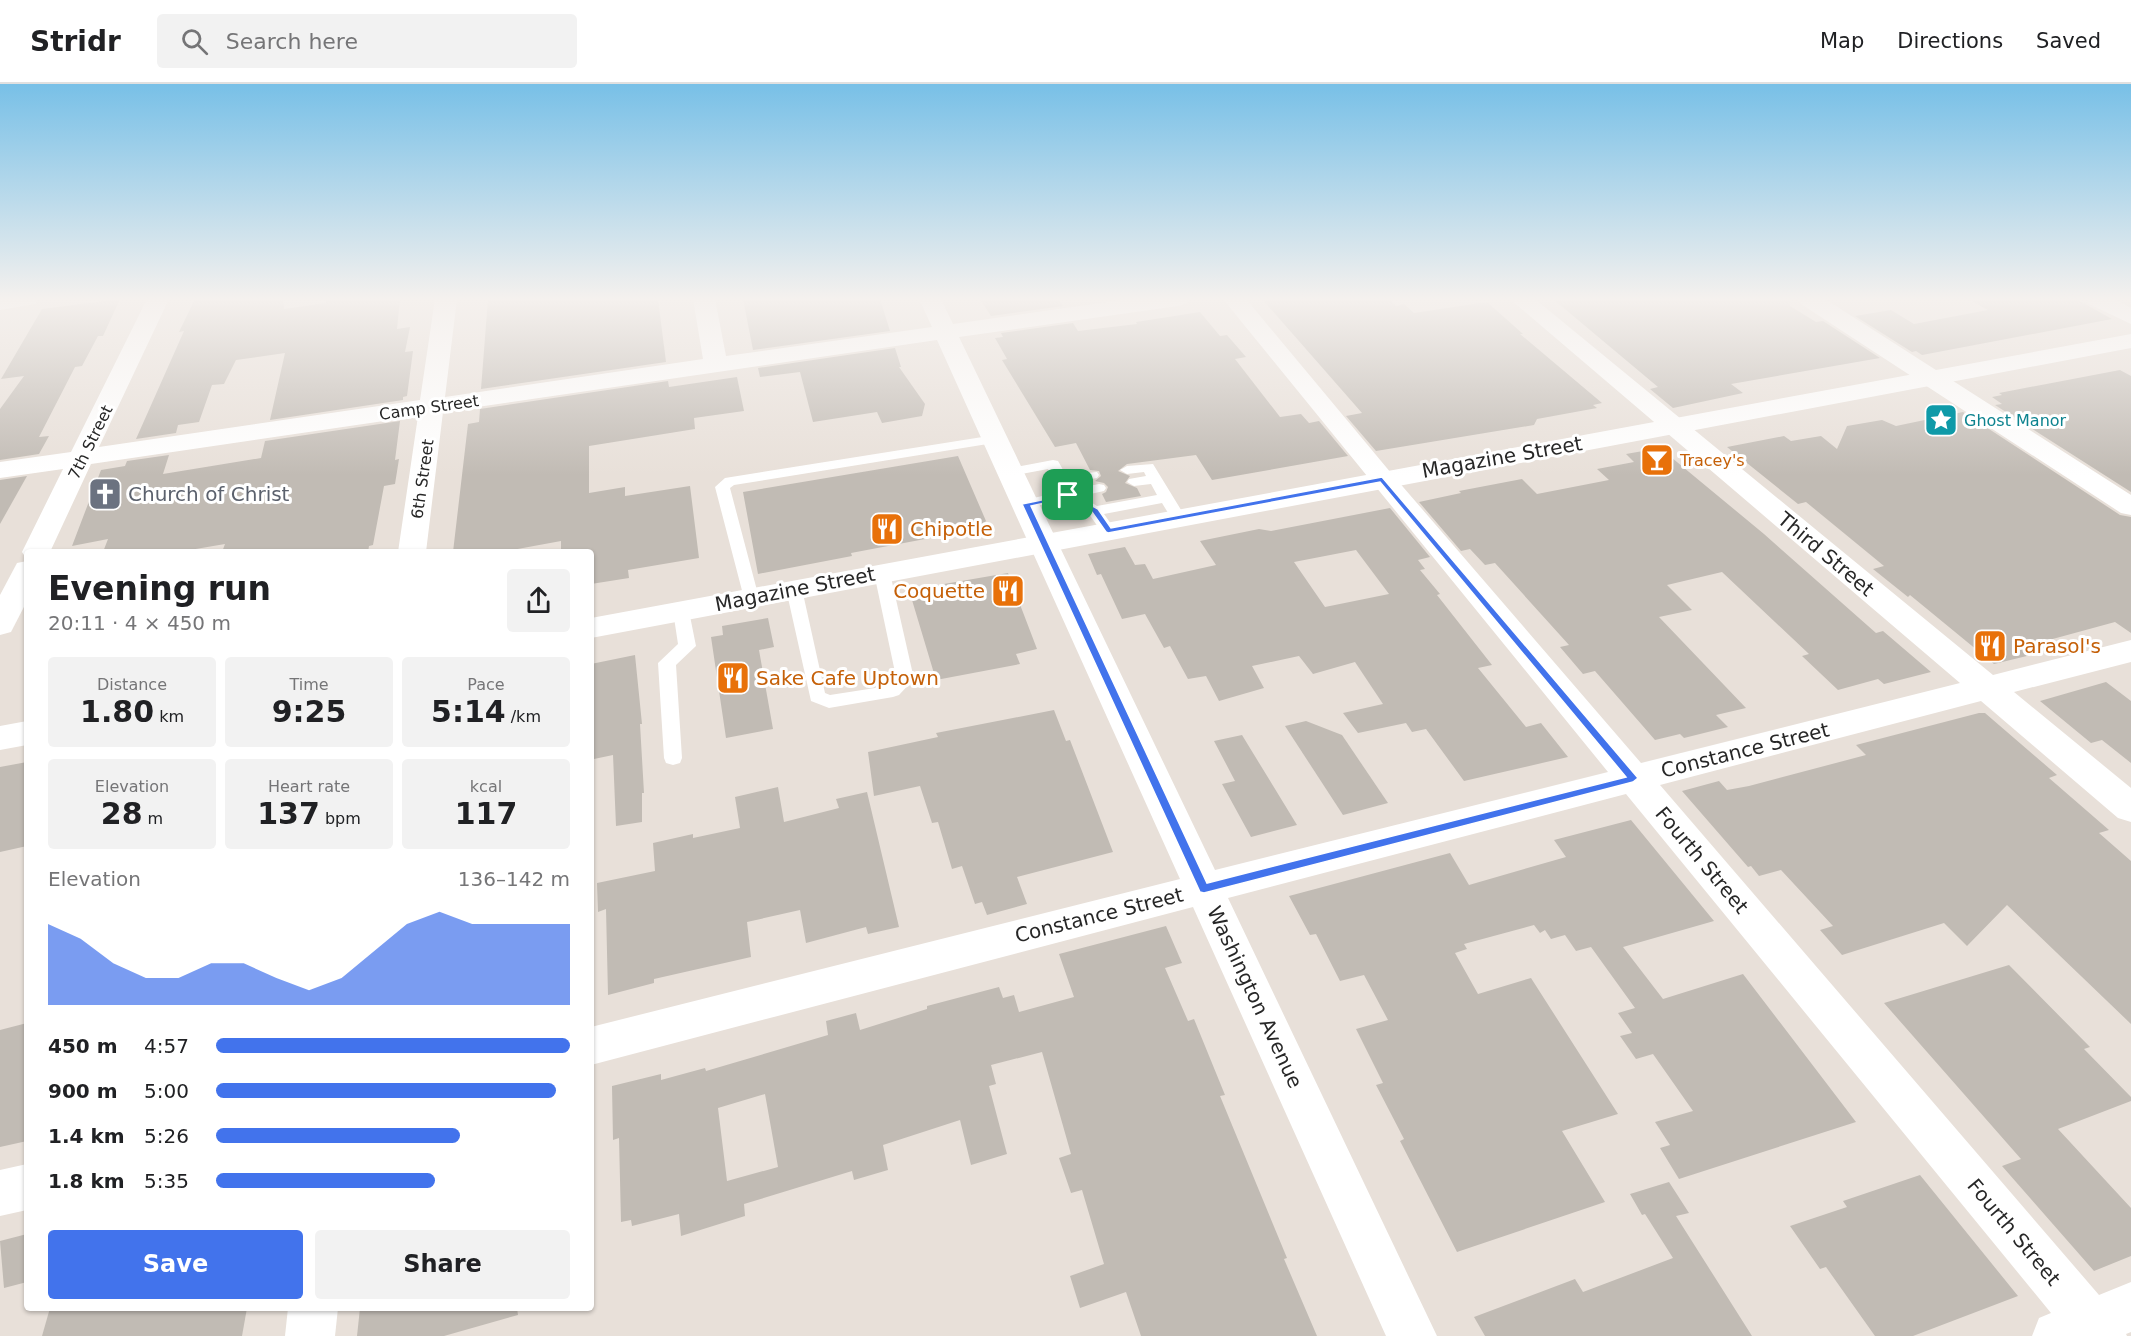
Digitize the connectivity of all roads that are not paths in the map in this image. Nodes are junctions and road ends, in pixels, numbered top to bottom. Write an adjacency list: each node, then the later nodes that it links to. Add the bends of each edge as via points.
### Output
1 (130, 357): 15 (street, 7th Street)
2 (438, 357): 12 (street, 6th Street)
3 (715, 357): 10 (street)
4 (766, 357): 10 (street, Camp Street)
5 (957, 357): 14 (street, Washington Avenue)
6 (1282, 357): 19 (street, Fourth Street)
7 (1591, 357): 13 (street, Third Street)
8 (1898, 357): 11 (street)
9 (2039, 357): 11 (street, Magazine Street)
10 (716, 364): 12 (street, Camp Street)
11 (1930, 378): 13 (street, Magazine Street); 23 (street)
12 (431, 407): 15 (street, Camp Street); 28 (street, 6th Street)
13 (1673, 426): 19 (street, Magazine Street); 37 (street, Third Street)
14 (995, 439): 17 (street, Washington Avenue); 32 (lane, via 730,481 722,487)
15 (82, 458): 16 (street, Camp Street); 27 (street, 7th Street)
16 (0, 470)
17 (1011, 472): 20 (lane, via 1053,464); 22 (street, Washington Avenue)
18 (1130, 476): 24 (lane, via 1155,479)
19 (1382, 479): 24 (street, Magazine Street); 41 (street, Fourth Street)
20 (1060, 480): 21 (lane); 21 (lane, via 1095,482)
21 (1068, 495): 22 (lane); 25 (lane)
22 (1026, 504): 26 (street, Washington Avenue)
23 (2131, 507)
24 (1172, 508): 25 (street, Magazine Street)
25 (1102, 521): 26 (street, Magazine Street)
26 (1043, 543): 29 (street, Magazine Street); 43 (street, Washington Avenue)
27 (37, 549)
28 (412, 549)
29 (882, 573): 31 (street, Magazine Street); 31 (lane, via 905,679 893,691 829,702 817,697)
30 (24, 576): 34 (street)
31 (795, 590): 32 (street, Magazine Street)
32 (751, 598): 33 (street, Magazine Street)
33 (681, 611): 35 (street, Magazine Street); 40 (lane, via 687,646 667,663)
34 (0, 625)
35 (594, 627)
36 (2131, 651): 37 (street, Constance Street)
37 (1987, 688): 41 (street, Constance Street); 42 (street, Third Street)
38 (24, 734): 39 (street)
39 (0, 738)
40 (673, 758)
41 (1633, 778): 43 (street, Constance Street); 48 (street, Fourth Street)
42 (2131, 808)
43 (1204, 888): 44 (street, Constance Street); 50 (street, Washington Avenue)
44 (594, 1045)
45 (24, 1188): 46 (street)
46 (0, 1193)
47 (313, 1311): 49 (street)
48 (2095, 1325)
49 (310, 1336)
50 (1412, 1336)

